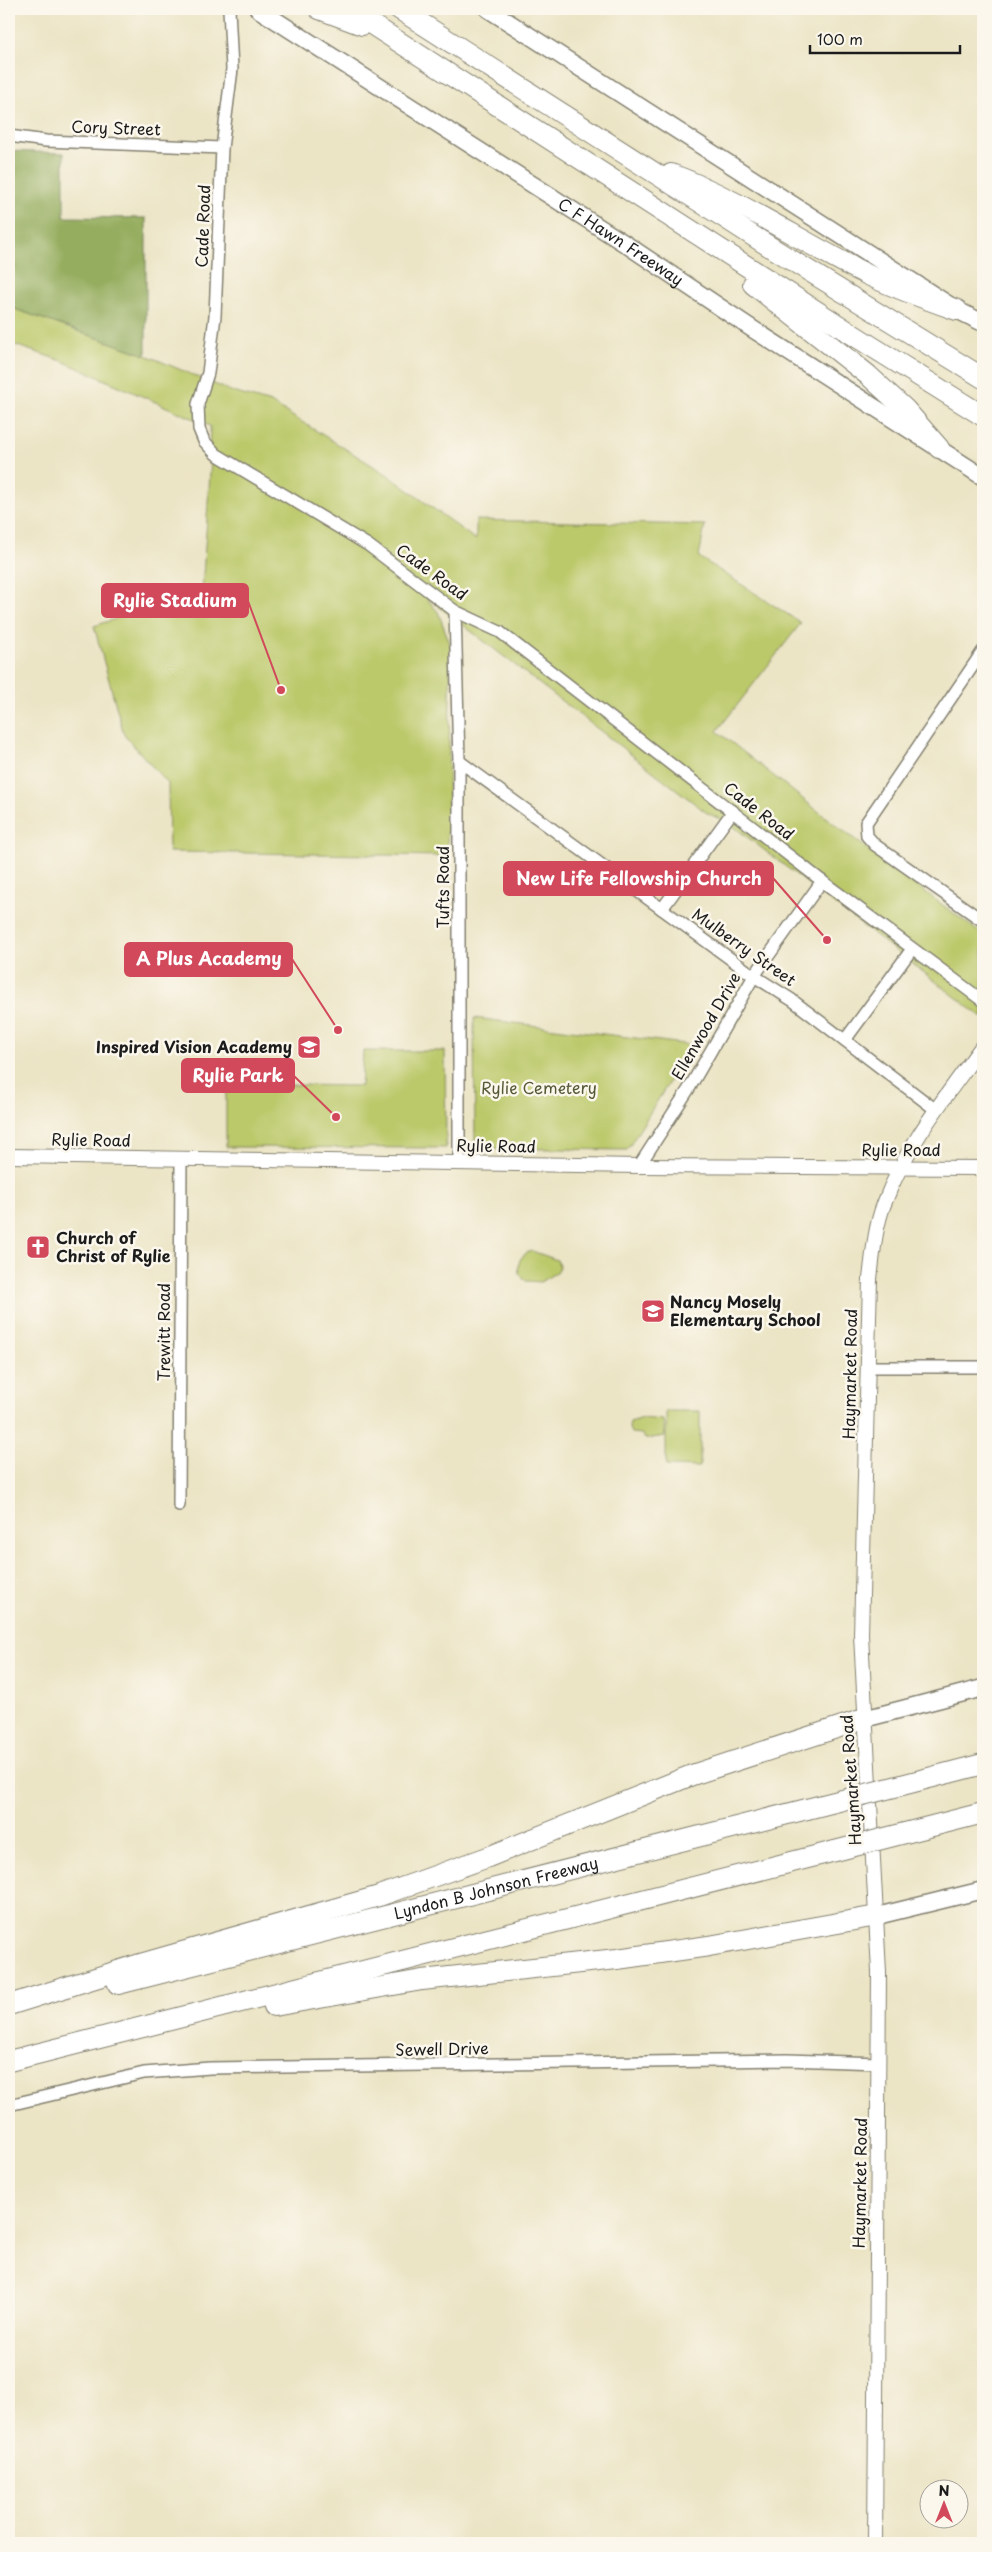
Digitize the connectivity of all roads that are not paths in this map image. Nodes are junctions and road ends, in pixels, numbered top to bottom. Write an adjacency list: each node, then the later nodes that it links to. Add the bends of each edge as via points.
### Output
1 (229, 9): 9 (street, Cade Road, via 232,69)
2 (258, 9): 16 (main road, C F Hawn Freeway)
3 (319, 9): 7 (highway)
4 (348, 9): 7 (highway)
5 (399, 9): 10 (highway)
6 (488, 9): 12 (main road)
7 (388, 35): 11 (highway)
8 (9, 136): 9 (street, Cory Street, via 46,141)
9 (222, 148): 18 (street, Cade Road, via 215,316 208,373 198,404 199,429 204,442 216,454 368,545)
10 (636, 162): 12 (highway, via 701,185 864,273 910,294); 14 (highway)
11 (732, 256): 15 (highway); 16 (highway, via 751,282 906,409)
12 (957, 310): 13 (main road)
13 (983, 323)
14 (983, 378)
15 (983, 416)
16 (939, 448): 17 (main road, C F Hawn Freeway)
17 (983, 477)
18 (455, 611): 20 (street, Tufts Road); 21 (street, Cade Road, via 507,638)
19 (983, 651): 24 (street, via 866,823 867,836 875,845)
20 (459, 761): 23 (street, Mulberry Street); 33 (street, Tufts Road)
21 (733, 811): 22 (street, Cade Road); 23 (street)
22 (822, 881): 25 (street, Cade Road); 26 (street, Ellenwood Drive)
23 (662, 909): 26 (street, Mulberry Street)
24 (983, 921)
25 (912, 948): 27 (street, Cade Road); 28 (street)
26 (754, 976): 28 (street, Mulberry Street); 34 (street, Ellenwood Drive, via 690,1087)
27 (983, 1001)
28 (845, 1040): 30 (street, Mulberry Street)
29 (983, 1045): 30 (street, Haymarket Road)
30 (936, 1110): 35 (street, Haymarket Road)
31 (9, 1156): 32 (street, Rylie Road)
32 (181, 1159): 33 (street, Rylie Road); 39 (street, Trewitt Road)
33 (459, 1163): 34 (street, Rylie Road)
34 (639, 1166): 35 (street, Rylie Road)
35 (899, 1168): 36 (street, Rylie Road); 37 (street, Haymarket Road, via 874,1242)
36 (983, 1168)
37 (867, 1367): 38 (street); 41 (street, Haymarket Road, via 861,1635)
38 (983, 1368)
39 (180, 1505)
40 (983, 1688): 41 (main road)
41 (864, 1719): 45 (street, Haymarket Road); 46 (highway, via 692,1776 380,1896)
42 (983, 1764): 47 (highway, Lyndon B Johnson Freeway, bridge)
43 (983, 1813): 48 (highway, bridge)
44 (983, 1890): 45 (main road)
45 (877, 1916): 48 (highway, via 617,1959 422,1980); 50 (street, Haymarket Road)
46 (9, 2005)
47 (9, 2012)
48 (114, 2034): 49 (highway)
49 (9, 2061)
50 (879, 2063): 51 (street, Sewell Drive, via 787,2060 210,2068 144,2072); 52 (street, Haymarket Road)
51 (9, 2105)
52 (875, 2543)

